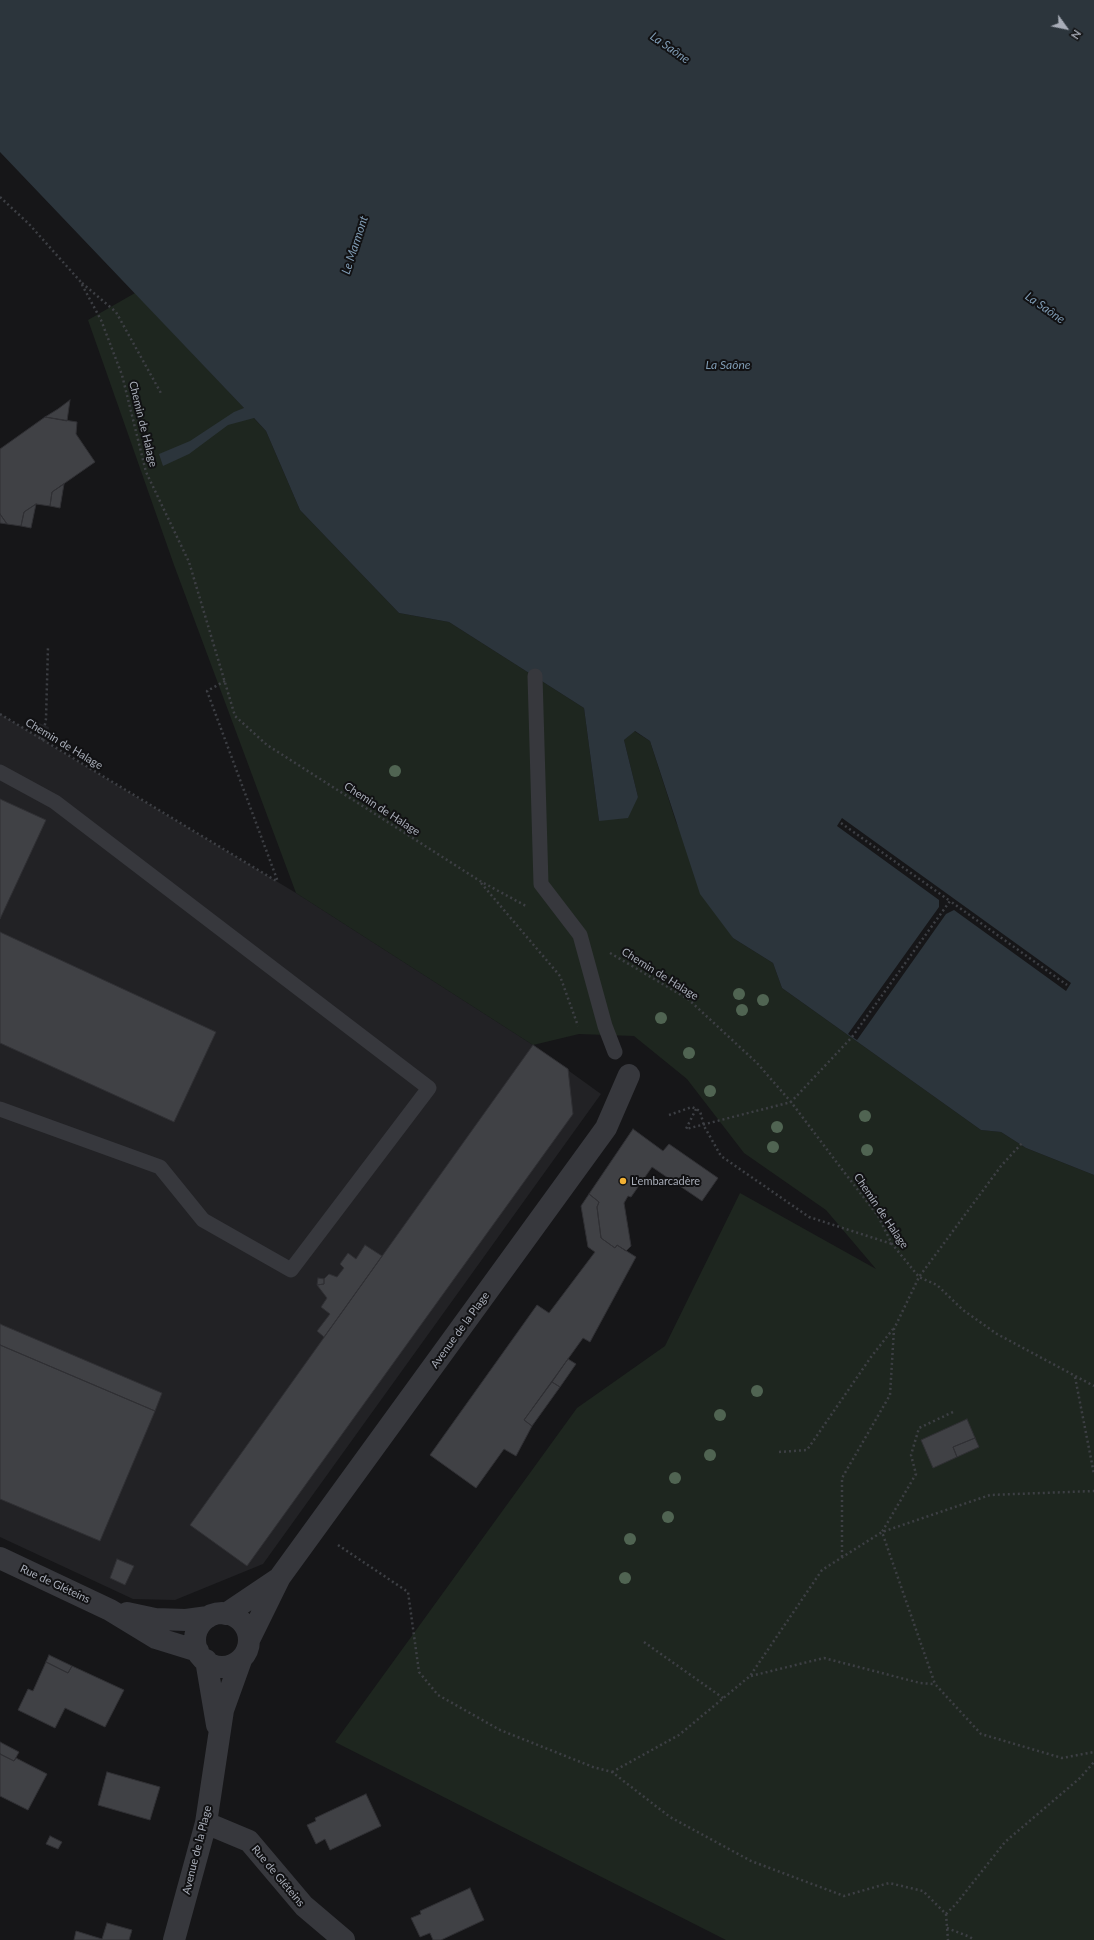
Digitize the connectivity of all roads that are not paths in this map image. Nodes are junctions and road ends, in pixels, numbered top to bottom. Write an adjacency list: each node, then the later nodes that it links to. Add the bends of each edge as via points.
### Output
1 (535, 676): 3 (lane, via 540,884 580,935 605,1026)
2 (0, 772): 5 (lane, via 55,802 429,1088 291,1270 203,1220 160,1167)
3 (615, 1052)
4 (629, 1075): 7 (street, Avenue de la Plage, via 606,1128)
5 (0, 1109)
6 (0, 1558): 8 (street, Rue de Gléteins)
7 (280, 1577): 9 (street, Avenue de la Plage); 10 (street, Avenue de la Plage)
8 (110, 1610): 9 (street, Rue de Gléteins, via 155,1619 186,1620); 11 (street, Rue de Gléteins, via 156,1638)
9 (217, 1615): 10 (street, via 232,1615 242,1621); 11 (street, via 199,1623 195,1631 195,1645)
10 (250, 1638): 12 (street)
11 (202, 1656): 12 (street, via 214,1666 224,1668); 13 (street, Avenue de la Plage)
12 (241, 1660): 13 (street, Avenue de la Plage, via 223,1710)
13 (218, 1734): 14 (street, Avenue de la Plage)
14 (206, 1823): 15 (street, Avenue de la Plage); 16 (street, Rue de Gléteins, via 249,1841 304,1906)
15 (174, 1940)
16 (344, 1940)

